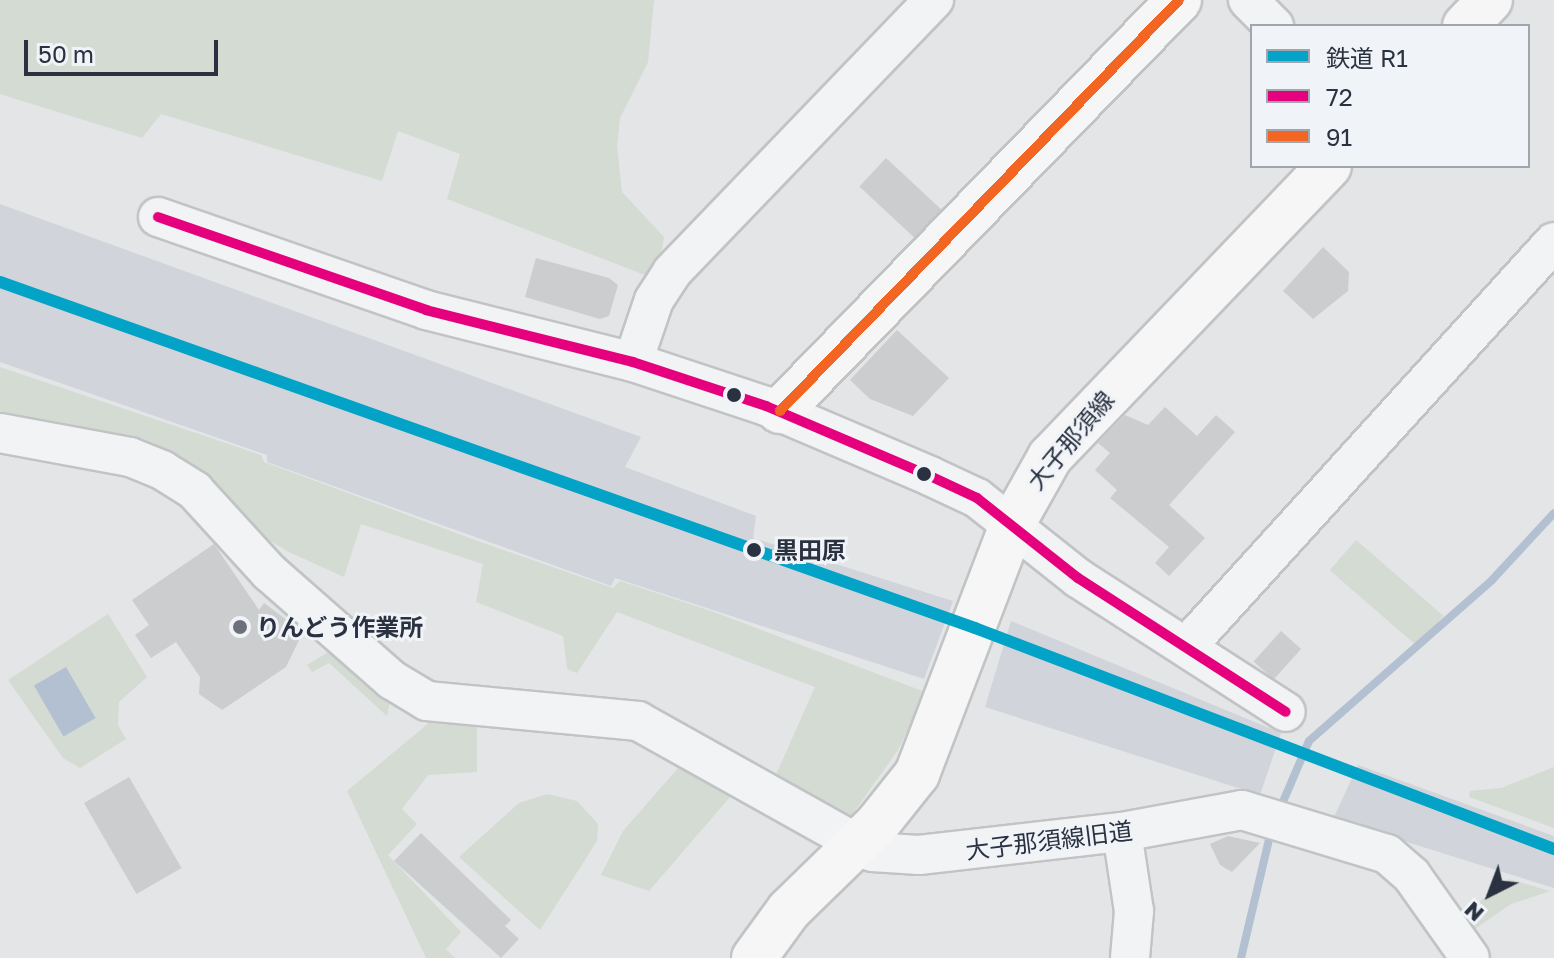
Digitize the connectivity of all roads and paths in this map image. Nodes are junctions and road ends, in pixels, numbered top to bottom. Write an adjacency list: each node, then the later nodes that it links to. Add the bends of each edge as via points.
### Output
1 (934, 0): 10 (street, via 672,272 654,300)
2 (1179, 0): 11 (main road)
3 (1248, 0): 5 (street)
4 (1490, 0): 6 (main road)
5 (1272, 24)
6 (1467, 24)
7 (1327, 168): 13 (main road, 大子那須線, via 1071,432)
8 (158, 217): 10 (street, via 426,310)
9 (1554, 242): 14 (street)
10 (633, 362): 11 (street)
11 (780, 411): 13 (street, via 977,498)
12 (0, 433): 17 (street, via 130,457 162,470 195,491 269,572 416,695 438,703 638,721)
13 (1013, 523): 14 (street, via 1078,578); 17 (main road, 大子那須線, via 931,747 898,799)
14 (1186, 647): 15 (street)
15 (1286, 712)
16 (1122, 832): 17 (street, 大子那須線旧道, via 919,855); 19 (street, via 1134,911); 20 (street, 大子那須線旧道, via 1263,817 1387,854 1412,876)
17 (855, 846): 18 (main road, 大子那須線, via 806,890)
18 (754, 958)
19 (1130, 958)
20 (1470, 958)

